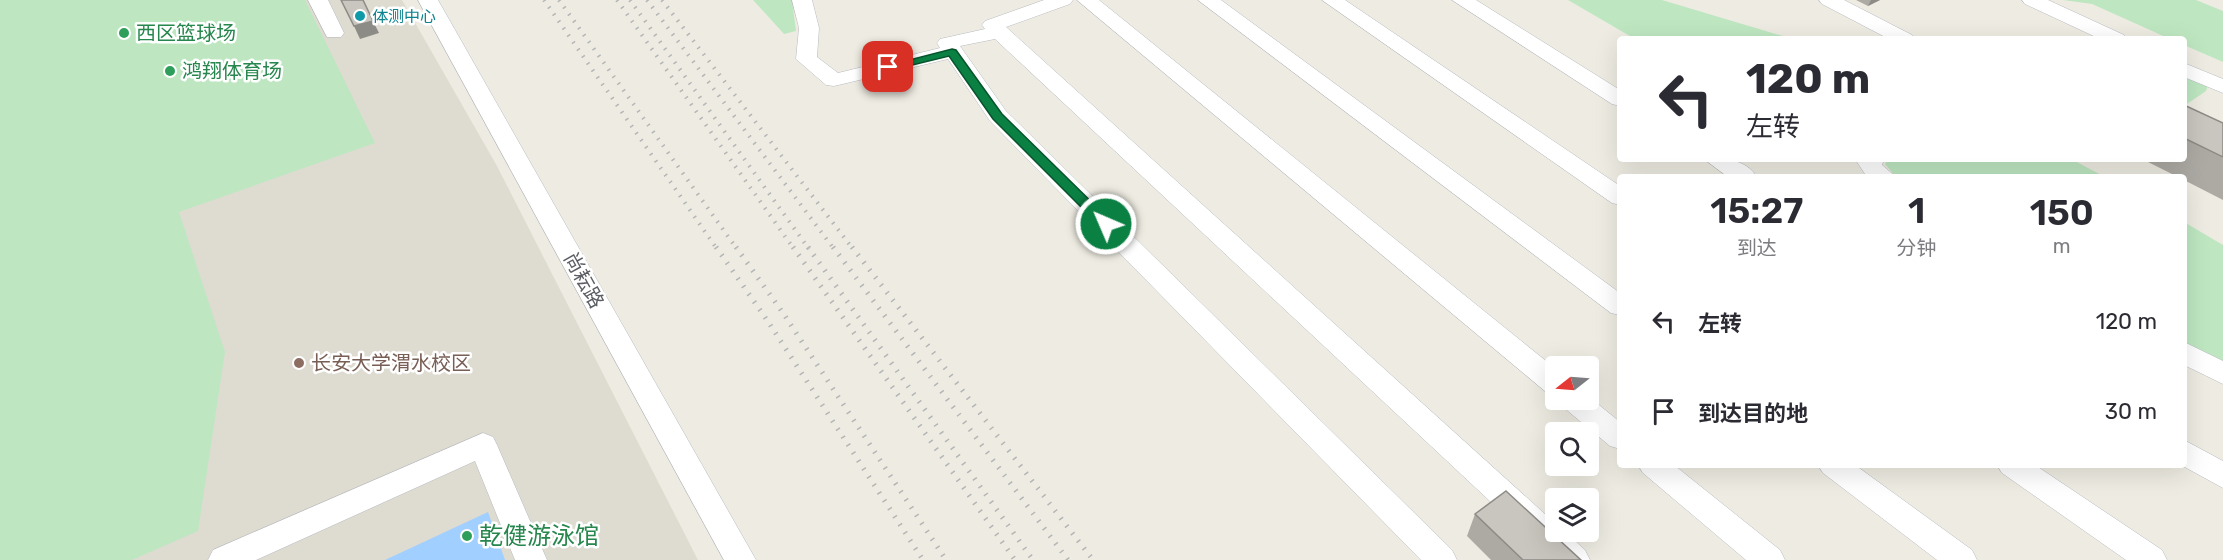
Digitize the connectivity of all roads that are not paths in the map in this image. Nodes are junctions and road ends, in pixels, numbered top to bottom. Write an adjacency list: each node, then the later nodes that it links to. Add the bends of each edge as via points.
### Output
1 (318, 0): 13 (street)
2 (428, 0): 39 (street, 尚耘路)
3 (802, 0): 17 (street, via 809,28 806,59 834,80)
4 (1063, 0): 12 (street, via 992,25)
5 (1087, 0): 29 (street)
6 (1208, 0): 26 (street)
7 (1332, 0): 25 (street)
8 (1462, 0): 20 (street)
9 (1829, 0): 14 (street)
10 (2032, 0): 11 (street)
11 (2088, 26): 15 (street); 16 (street)
12 (999, 32): 17 (street, via 947,43); 41 (street)
13 (334, 33)
14 (1899, 36)
15 (2071, 36)
16 (2110, 36)
17 (952, 52): 40 (street, via 998,116)
18 (2187, 70): 19 (street)
19 (2223, 87)
20 (1617, 97)
21 (1721, 162): 23 (street)
22 (1869, 162): 24 (street)
23 (1740, 174)
24 (1879, 174)
25 (1617, 195)
26 (1617, 304)
27 (2187, 354): 28 (street)
28 (2223, 375)
29 (1545, 376)
30 (1586, 410): 31 (street)
31 (1617, 436)
32 (2187, 454): 36 (street)
33 (1657, 468): 42 (street)
34 (1837, 468): 43 (street)
35 (2016, 468): 44 (street)
36 (2223, 476)
37 (224, 560): 38 (street, via 483,445)
38 (531, 560)
39 (740, 560)
40 (1441, 560)
41 (1574, 560)
42 (1769, 560)
43 (1961, 560)
44 (2151, 560)

